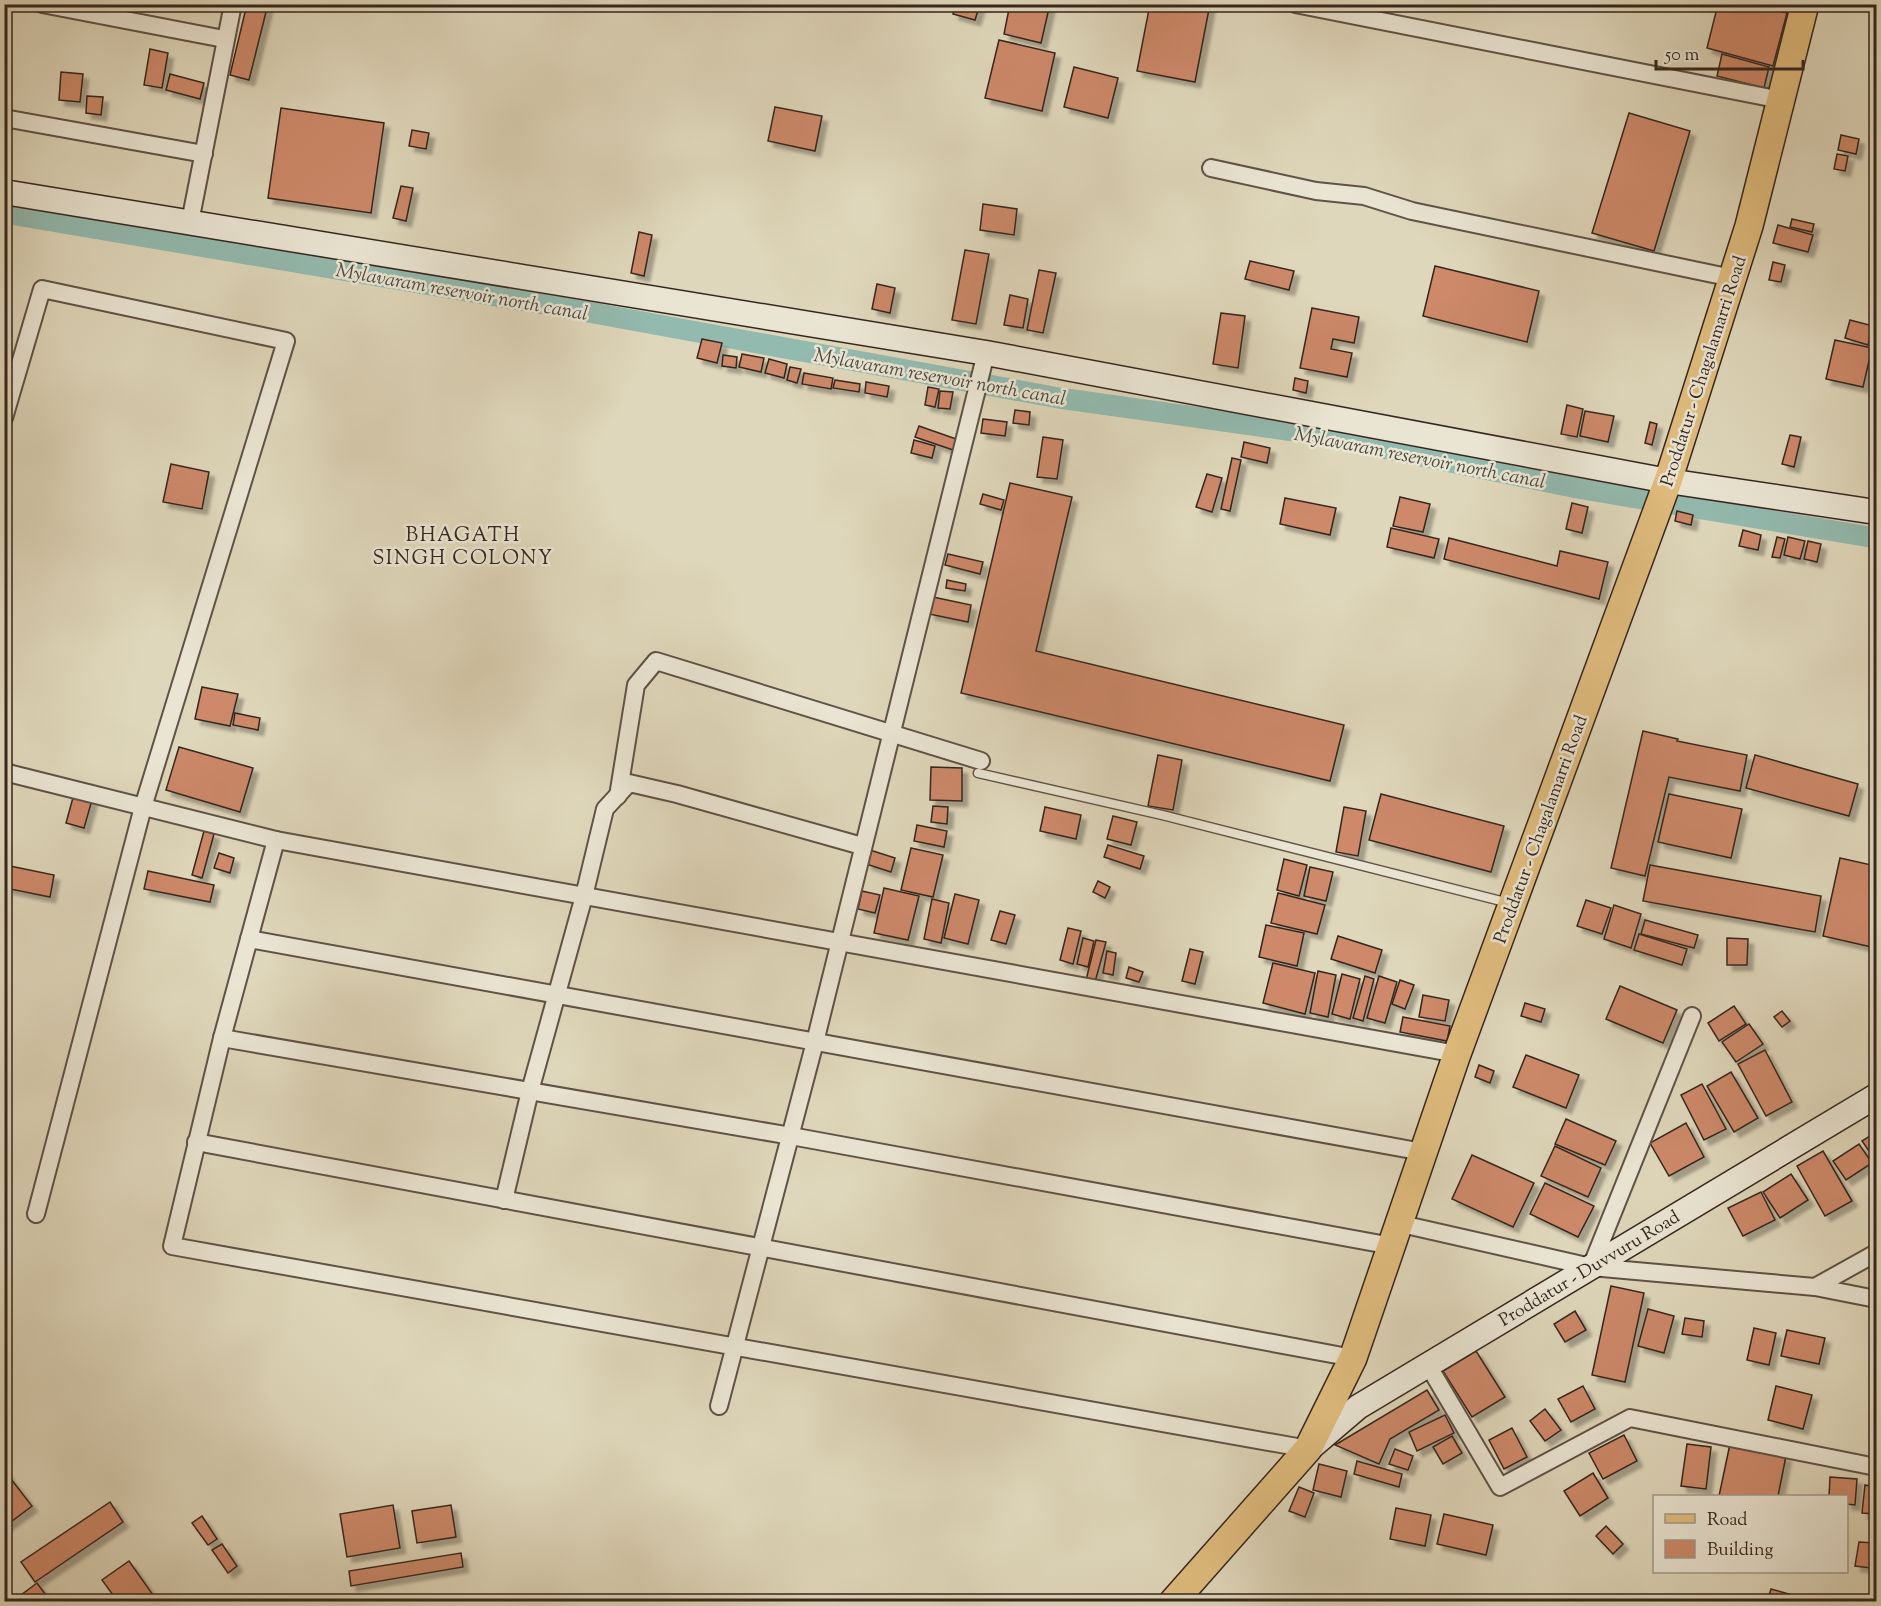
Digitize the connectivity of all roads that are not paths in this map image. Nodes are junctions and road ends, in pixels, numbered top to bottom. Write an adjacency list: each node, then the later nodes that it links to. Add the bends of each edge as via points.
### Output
1 (42, 4): 5 (street)
2 (233, 4): 5 (street)
3 (1295, 4): 6 (street)
4 (1805, 4): 6 (main road, Proddatur - Chagalamarri Road)
5 (224, 39): 8 (street)
6 (1781, 100): 12 (main road, Proddatur - Chagalamarri Road)
7 (4, 118): 8 (street)
8 (204, 154): 11 (street)
9 (1211, 168): 12 (street, via 1316,191 1364,196 1412,211)
10 (4, 192): 11 (main road)
11 (190, 222): 13 (main road)
12 (1732, 278): 15 (main road, Proddatur - Chagalamarri Road)
13 (986, 353): 15 (main road); 17 (street)
14 (4, 418): 21 (street, via 42,289 286,341)
15 (1668, 481): 16 (main road); 25 (main road, Proddatur - Chagalamarri Road)
16 (1876, 512)
17 (890, 732): 18 (street); 20 (street, via 656,661 636,685); 23 (street)
18 (979, 767): 25 (lane)
19 (4, 772): 21 (street)
20 (618, 796): 23 (street, via 629,783); 24 (street, via 605,809)
21 (143, 807): 22 (street); 39 (street)
22 (276, 840): 24 (street); 26 (street)
23 (862, 846): 27 (street)
24 (584, 896): 27 (street); 28 (street)
25 (1512, 904): 32 (main road, Proddatur - Chagalamarri Road)
26 (249, 939): 28 (street); 30 (street)
27 (840, 941): 31 (street); 32 (street)
28 (557, 994): 31 (street); 33 (street)
29 (1692, 1016): 43 (street)
30 (222, 1038): 33 (street); 36 (street)
31 (815, 1042): 35 (street); 37 (street)
32 (1457, 1054): 37 (main road, Proddatur - Chagalamarri Road)
33 (530, 1091): 35 (street); 38 (street)
34 (1876, 1096): 43 (main road, Proddatur - Duvvuru Road)
35 (791, 1136): 40 (street); 41 (street)
36 (196, 1142): 38 (street); 46 (street, via 172,1246)
37 (1423, 1152): 40 (main road, Proddatur - Chagalamarri Road)
38 (504, 1200): 41 (street)
39 (36, 1214)
40 (1395, 1234): 43 (street); 47 (main road, Proddatur - Chagalamarri Road)
41 (762, 1248): 46 (street); 47 (street)
42 (1876, 1253): 44 (street)
43 (1591, 1267): 44 (street); 48 (main road, Proddatur - Duvvuru Road)
44 (1815, 1287): 45 (street)
45 (1876, 1299)
46 (735, 1348): 49 (street); 50 (street)
47 (1353, 1358): 50 (main road, Proddatur - Chagalamarri Road)
48 (1428, 1365): 50 (main road, Proddatur - Duvvuru Road, via 1358,1407); 51 (street, via 1500,1487 1630,1418)
49 (719, 1406)
50 (1308, 1449): 52 (main road, Proddatur - Chagalamarri Road)
51 (1876, 1467)
52 (1173, 1602)

